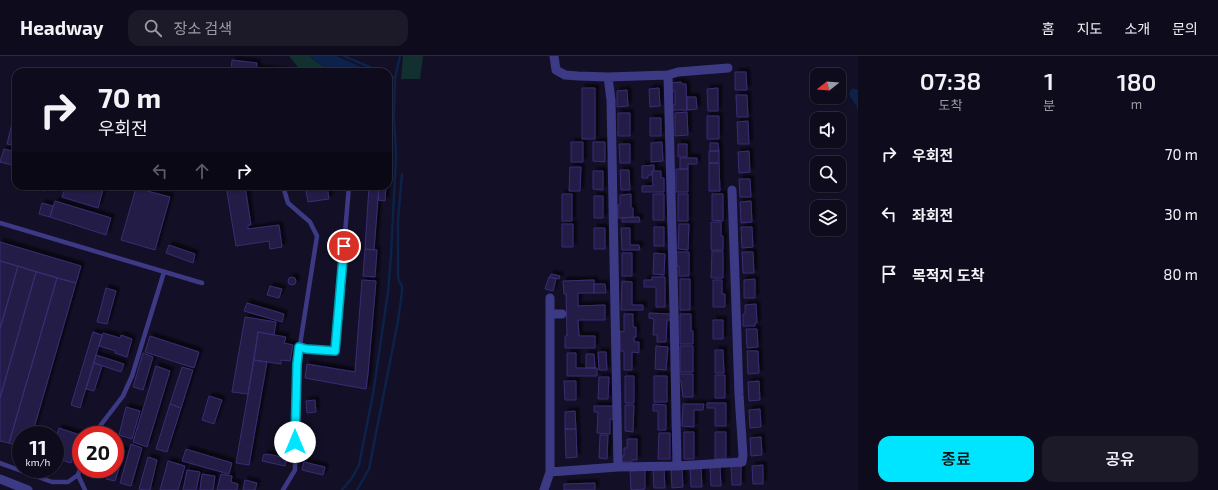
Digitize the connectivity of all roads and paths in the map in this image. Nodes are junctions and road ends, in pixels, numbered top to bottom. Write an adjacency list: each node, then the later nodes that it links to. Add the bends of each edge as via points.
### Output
1 (554, 56): 4 (street, via 556,70 565,74)
2 (728, 68): 3 (street)
3 (668, 75): 4 (street); 17 (street)
4 (608, 78): 18 (street, via 611,100)
5 (284, 190): 14 (lane, via 288,203 310,222 317,236)
6 (349, 190): 14 (lane, via 335,351)
7 (732, 190): 17 (street, via 742,462)
8 (0, 223): 9 (lane)
9 (164, 272): 10 (lane); 15 (lane, via 132,376 123,396)
10 (202, 283)
11 (550, 298): 12 (street)
12 (550, 314): 13 (street); 19 (street)
13 (562, 314)
14 (299, 347): 25 (lane, via 295,470)
15 (100, 426)
16 (0, 463): 20 (lane, via 52,482 68,482)
17 (677, 466): 18 (street)
18 (618, 467): 19 (street)
19 (550, 472): 26 (street)
20 (75, 478)
21 (79, 478): 24 (lane)
22 (0, 479): 23 (street)
23 (28, 490)
24 (85, 490)
25 (284, 490)
26 (544, 490)

